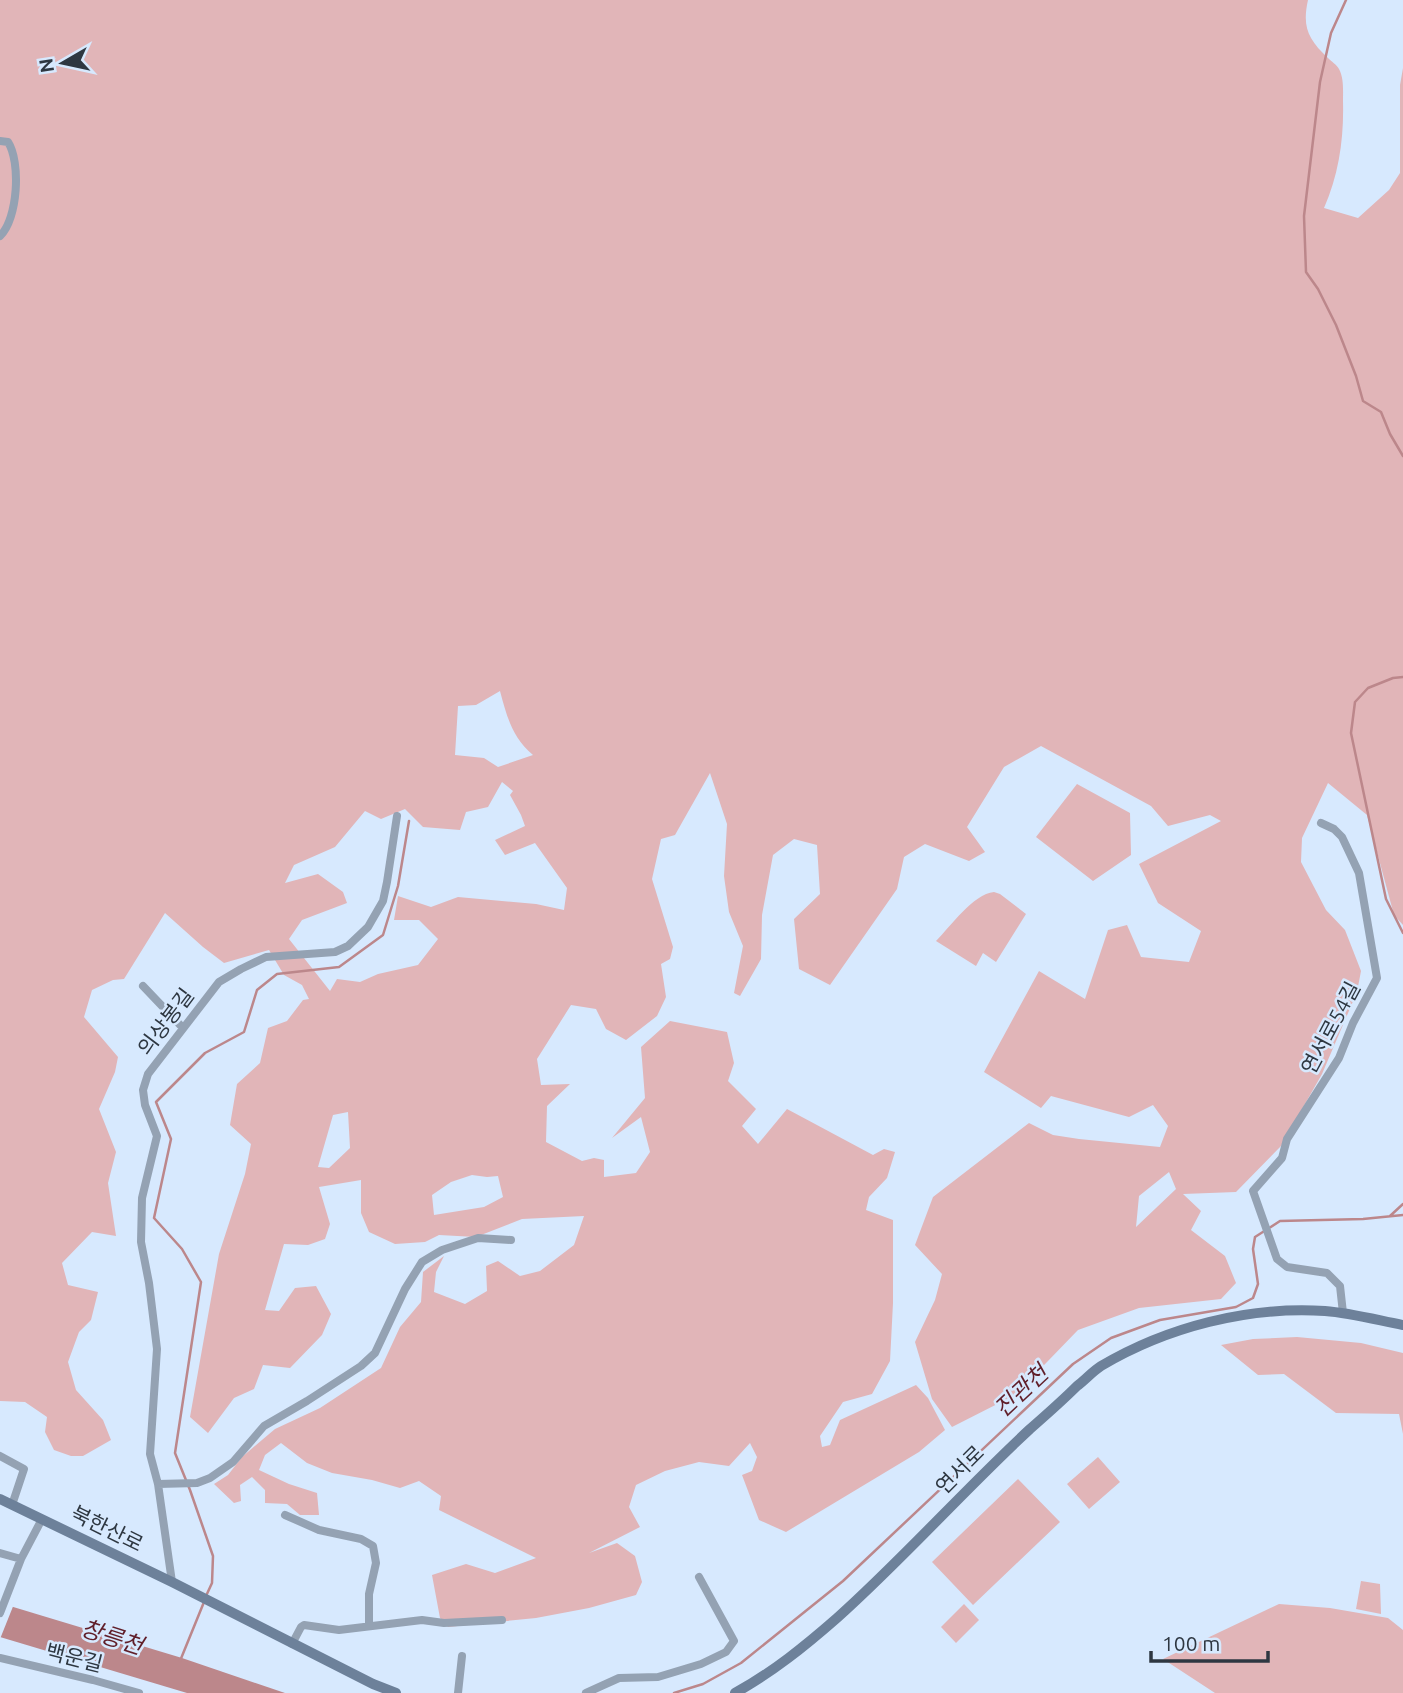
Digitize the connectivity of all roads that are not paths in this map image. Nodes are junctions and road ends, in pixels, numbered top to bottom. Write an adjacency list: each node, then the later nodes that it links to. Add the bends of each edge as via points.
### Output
1 (0, 141): 2 (street, via 8,142 12,149 16,187 8,228)
2 (0, 236)
3 (397, 817): 6 (street, 의상봉길, via 383,901 368,927 335,952 267,957 240,968 219,982)
4 (1321, 822): 8 (street, 연서로54길, via 1342,836 1359,873 1377,978 1339,1058 1287,1139 1282,1158 1253,1191 1277,1259 1287,1266 1327,1273 1340,1286)
5 (143, 986): 6 (street)
6 (183, 1028): 11 (street, 의상봉길, via 148,1074 143,1090 157,1136 142,1198 141,1242 157,1349 150,1454)
7 (511, 1240): 11 (street, via 478,1238 422,1262 375,1353 361,1366 264,1426 233,1462 210,1478)
8 (1343, 1313): 9 (main road, 연서로); 30 (main road, 연서로, via 1293,1311 1200,1324 1155,1339 1099,1367 841,1615 778,1667)
9 (1403, 1325)
10 (0, 1456): 13 (street, via 24,1469)
11 (158, 1484): 19 (street, 의상봉길)
12 (0, 1499): 13 (main road, 북한산로)
13 (12, 1505): 15 (main road, 북한산로)
14 (285, 1515): 22 (street, via 373,1546 376,1563 369,1594)
15 (42, 1519): 17 (street); 19 (main road, 북한산로)
16 (0, 1553): 17 (street)
17 (21, 1559): 20 (street)
18 (699, 1577): 29 (street, via 734,1641 726,1652 658,1677 619,1678)
19 (172, 1582): 23 (main road, 북한산로)
20 (0, 1613)
21 (502, 1620): 22 (street, via 422,1620)
22 (369, 1626): 23 (street, via 340,1630 304,1625)
23 (292, 1644): 27 (main road)
24 (462, 1656): 28 (street)
25 (0, 1658): 26 (street, 백운길)
26 (139, 1693)
27 (396, 1693)
28 (458, 1693)
29 (586, 1693)
30 (735, 1693)

